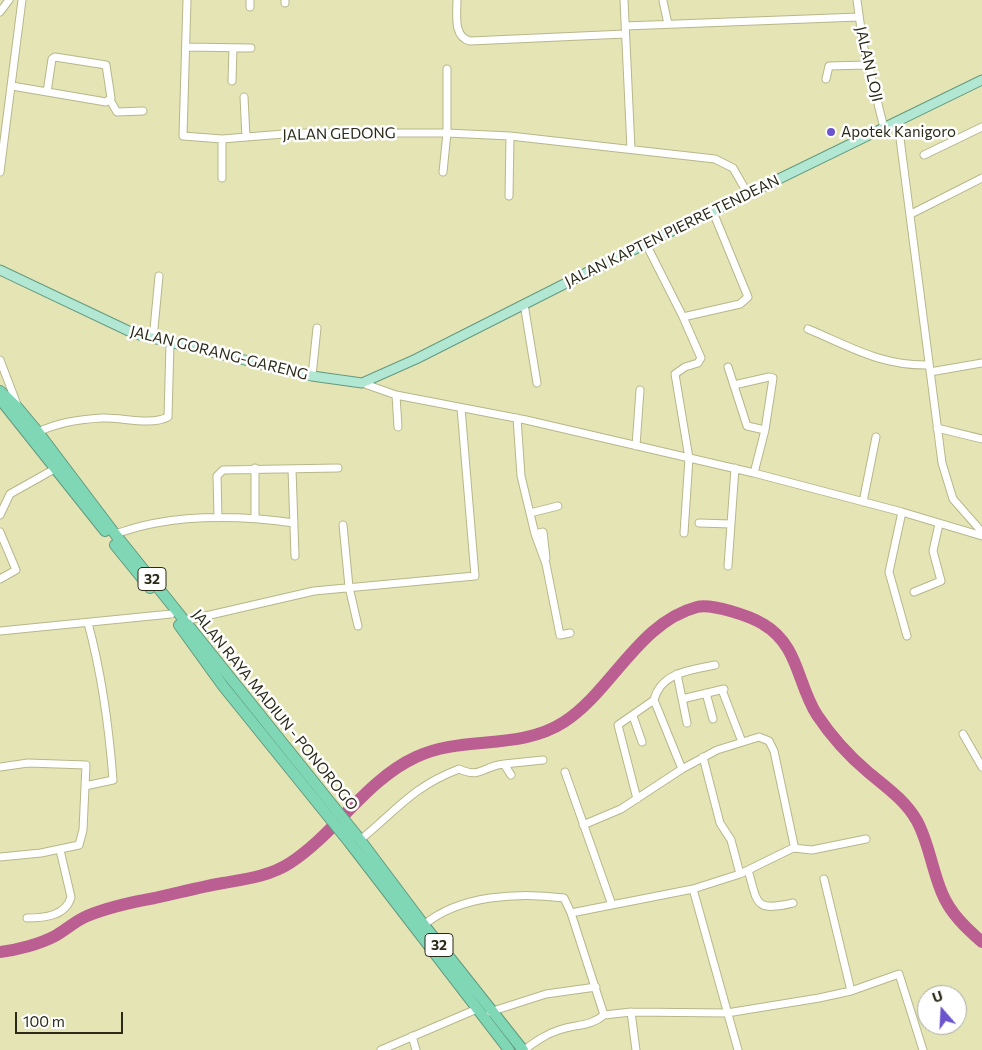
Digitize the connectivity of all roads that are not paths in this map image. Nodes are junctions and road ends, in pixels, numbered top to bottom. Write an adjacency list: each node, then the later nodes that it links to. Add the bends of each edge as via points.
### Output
1 (9, 0): 8 (street)
2 (22, 0): 20 (street)
3 (187, 0): 12 (street, JALAN GEDONG)
4 (457, 0): 11 (street, via 459,34 470,41)
5 (624, 0): 11 (street)
6 (857, 0): 9 (street, JALAN LOJI)
7 (663, 1): 10 (street)
8 (0, 12)
9 (859, 17): 10 (street); 15 (street, JALAN LOJI)
10 (668, 24): 11 (street)
11 (625, 30): 32 (street)
12 (186, 47): 13 (street); 31 (street, JALAN GEDONG, via 183,136)
13 (233, 48): 14 (street); 19 (street)
14 (250, 48)
15 (867, 64): 17 (street, via 830,66); 27 (street, JALAN LOJI)
16 (447, 69): 28 (street)
17 (826, 78)
18 (982, 80): 25 (main road, JALAN KAPTEN PIERRE TENDEAN)
19 (232, 81)
20 (12, 86): 21 (street); 34 (street)
21 (46, 92): 23 (street); 23 (street, via 55,57 105,64)
22 (244, 97): 30 (street)
23 (110, 100): 24 (street, via 117,112)
24 (143, 111)
25 (898, 123): 27 (main road, JALAN KAPTEN PIERRE TENDEAN); 41 (street)
26 (982, 127): 33 (street)
27 (884, 128): 38 (main road, JALAN KAPTEN PIERRE TENDEAN)
28 (447, 133): 29 (street, JALAN GEDONG); 30 (street, JALAN GEDONG); 35 (street)
29 (510, 136): 32 (street, JALAN GEDONG); 39 (street)
30 (246, 137): 31 (street, JALAN GEDONG)
31 (222, 139): 36 (street)
32 (631, 149): 38 (street, JALAN GEDONG, via 714,159 733,168)
33 (924, 155)
34 (0, 172)
35 (443, 172)
36 (222, 178)
37 (982, 178): 41 (street)
38 (748, 194): 40 (main road, JALAN KAPTEN PIERRE TENDEAN)
39 (509, 196)
40 (714, 212): 42 (main road, JALAN KAPTEN PIERRE TENDEAN); 46 (street, via 747,300 729,308)
41 (911, 214): 54 (street)
42 (646, 244): 45 (main road, JALAN KAPTEN PIERRE TENDEAN); 46 (street)
43 (0, 270): 49 (main road, JALAN GORANG-GARENG, via 118,328)
44 (159, 276): 49 (street)
45 (524, 304): 56 (main road, JALAN KAPTEN PIERRE TENDEAN); 57 (street)
46 (683, 317): 73 (street, via 701,358 698,363 675,374)
47 (317, 328): 55 (street)
48 (808, 329): 54 (street, via 879,360)
49 (153, 338): 50 (main road, JALAN GORANG-GARENG)
50 (170, 343): 55 (main road, JALAN GORANG-GARENG); 69 (street, via 168,417 159,420 101,418 53,426)
51 (0, 360): 63 (street)
52 (982, 363): 54 (street)
53 (728, 367): 58 (street)
54 (929, 369): 67 (street)
55 (312, 376): 56 (main road, JALAN GORANG-GARENG)
56 (362, 383): 61 (street)
57 (537, 383)
58 (734, 385): 68 (street, via 747,426); 68 (street, via 773,378)
59 (640, 390): 72 (street)
60 (0, 391): 63 (highway, JALAN RAYA MADIUN - PONOROGO / 32)
61 (396, 395): 64 (street); 66 (street)
62 (1, 402): 74 (highway, JALAN RAYA MADIUN - PONOROGO / 32)
63 (18, 408): 69 (highway, JALAN RAYA MADIUN - PONOROGO / 32)
64 (461, 408): 65 (street); 99 (street, via 476,575)
65 (517, 418): 72 (street); 83 (street, via 521,476)
66 (398, 427)
67 (937, 428): 71 (street); 95 (street, via 942,463 953,499)
68 (765, 430): 79 (street)
69 (38, 432): 74 (highway, JALAN RAYA MADIUN - PONOROGO / 32)
70 (876, 437): 80 (street)
71 (982, 439)
72 (636, 446): 73 (street)
73 (689, 458): 77 (street); 93 (street)
74 (58, 467): 84 (street, via 10,494); 94 (highway, JALAN RAYA MADIUN - PONOROGO / 32); 101 (highway, JALAN RAYA MADIUN - PONOROGO / 32)
75 (255, 468): 78 (street); 85 (street, via 228,469 217,476); 86 (street)
76 (338, 468): 78 (street)
77 (735, 468): 79 (street); 89 (street)
78 (292, 469): 87 (street)
79 (754, 473): 80 (street)
80 (863, 502): 82 (street)
81 (558, 506): 83 (street)
82 (902, 512): 90 (street); 107 (street, via 889,572)
83 (530, 513): 106 (street, via 535,534 543,532 560,635)
84 (0, 515)
85 (218, 518): 86 (street); 94 (street, via 156,523)
86 (255, 518): 87 (street)
87 (294, 522): 96 (street)
88 (699, 523): 89 (street)
89 (731, 524): 97 (street)
90 (939, 524): 95 (street); 100 (street, via 933,551 941,581)
91 (343, 525): 99 (street)
92 (0, 532): 98 (street, via 16,570)
93 (684, 533)
94 (115, 534): 102 (highway, JALAN RAYA MADIUN - PONOROGO / 32)
95 (982, 534)
96 (295, 556)
97 (728, 566)
98 (0, 578)
99 (349, 587): 102 (street, via 314,591); 104 (street)
100 (914, 592)
101 (171, 614): 103 (street); 113 (highway, JALAN RAYA MADIUN - PONOROGO / 32, via 223,686)
102 (184, 621): 113 (highway, JALAN RAYA MADIUN - PONOROGO / 32)
103 (88, 623): 105 (street); 128 (street, via 98,659 113,780)
104 (358, 626)
105 (0, 631)
106 (570, 633)
107 (907, 636)
108 (715, 665): 109 (street)
109 (677, 674): 111 (street); 112 (street, via 656,690)
110 (706, 693): 111 (street); 115 (street); 119 (street, via 723,690)
111 (682, 699): 116 (street)
112 (654, 700): 114 (street); 125 (street)
113 (253, 715): 131 (highway, JALAN RAYA MADIUN - PONOROGO / 32, via 299,773)
114 (633, 716): 118 (street); 129 (street, via 618,725)
115 (712, 719)
116 (687, 723)
117 (963, 734): 124 (street)
118 (642, 742)
119 (742, 742): 120 (street); 133 (street, via 759,737 769,742 774,751)
120 (703, 757): 125 (street); 137 (street, via 720,823 731,840)
121 (542, 760): 122 (street)
122 (504, 764): 127 (street); 131 (street, via 479,773 459,769 439,776 403,800)
123 (0, 767): 128 (street, via 28,763 86,765)
124 (982, 767)
125 (682, 769): 129 (street)
126 (564, 772): 130 (street)
127 (511, 776)
128 (85, 786): 134 (street, via 81,842)
129 (637, 799): 130 (street)
130 (583, 825): 143 (street)
131 (360, 838): 139 (highway, JALAN RAYA MADIUN - PONOROGO / 32); 141 (highway, JALAN RAYA MADIUN - PONOROGO / 32)
132 (866, 839): 133 (street, via 812,850)
133 (793, 848): 136 (street)
134 (60, 850): 135 (street); 145 (street, via 71,897 69,904 54,915)
135 (0, 857)
136 (748, 870): 137 (street); 142 (street, via 757,901 762,906 771,908)
137 (740, 874): 140 (street)
138 (824, 879): 148 (street)
139 (396, 888): 141 (highway); 146 (highway, JALAN RAYA MADIUN - PONOROGO / 32)
140 (692, 889): 143 (street); 152 (street)
141 (388, 896): 150 (highway, JALAN RAYA MADIUN - PONOROGO / 32)
142 (793, 903)
143 (612, 905): 144 (street)
144 (571, 913): 146 (street, via 564,898 496,898 456,907); 147 (street)
145 (27, 918)
146 (424, 925): 149 (highway, JALAN RAYA MADIUN - PONOROGO / 32)
147 (596, 987): 149 (street, via 546,994); 153 (street)
148 (851, 990): 152 (street); 161 (street, via 901,975)
149 (492, 1011): 150 (street); 158 (highway, JALAN RAYA MADIUN - PONOROGO / 32)
150 (479, 1012): 154 (street); 157 (highway, JALAN RAYA MADIUN - PONOROGO / 32)
151 (631, 1012): 152 (street); 153 (street); 159 (street)
152 (727, 1012): 160 (street)
153 (604, 1016): 158 (street, via 591,1024 558,1030)
154 (412, 1036): 155 (street); 156 (street)
155 (381, 1050)
156 (416, 1050)
157 (509, 1050)
158 (523, 1050)
159 (636, 1050)
160 (738, 1050)
161 (923, 1050)

